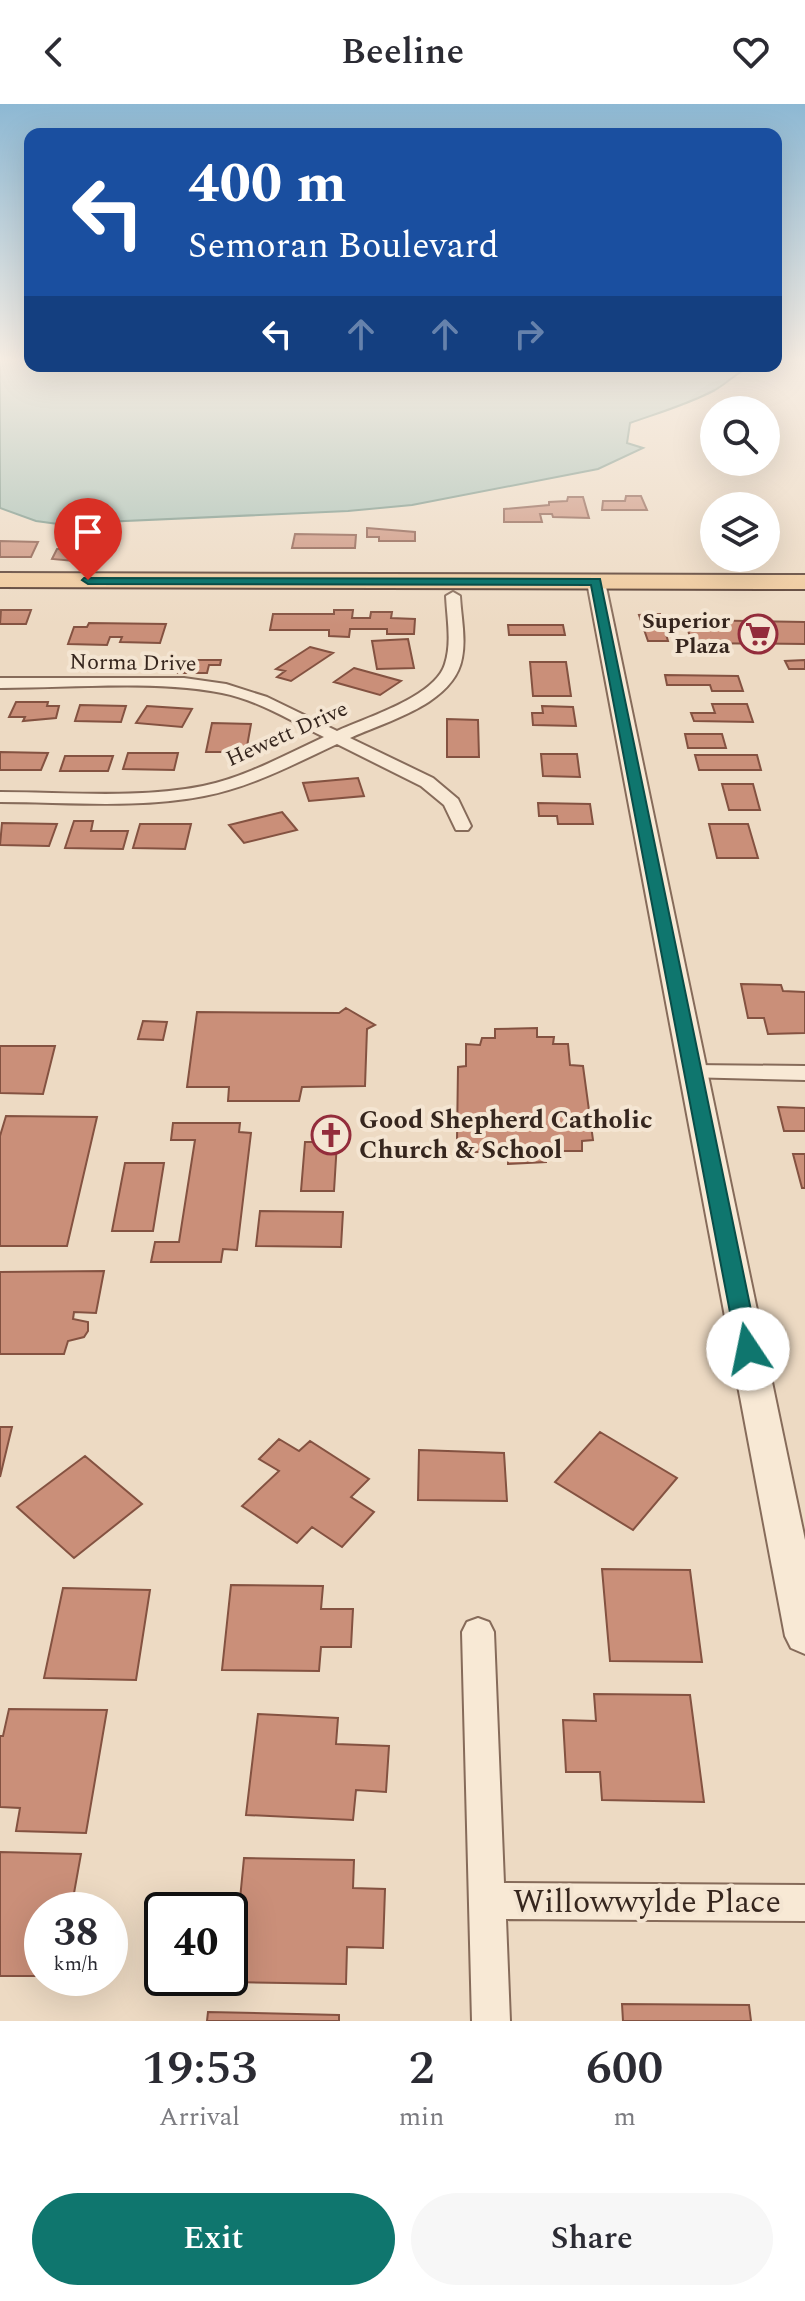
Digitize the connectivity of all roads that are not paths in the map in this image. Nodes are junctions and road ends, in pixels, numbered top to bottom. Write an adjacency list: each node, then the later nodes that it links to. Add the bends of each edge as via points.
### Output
1 (0, 580): 3 (main road)
2 (805, 582): 3 (main road)
3 (598, 589): 5 (main road); 6 (main road); 11 (street)
4 (0, 595): 5 (main road)
5 (453, 596): 8 (street, Hewett Drive, via 454,670 442,686)
6 (805, 597)
7 (0, 683): 8 (street, Norma Drive, via 184,683 226,689 261,700)
8 (335, 737): 9 (street, Hewett Drive, via 244,780 204,791 159,797); 10 (street, Norma Drive, via 427,782 452,803)
9 (0, 797)
10 (462, 826)
11 (692, 1072): 12 (street); 14 (street)
12 (805, 1073)
13 (478, 1632): 15 (street)
14 (805, 1636)
15 (488, 1901): 16 (street, Willowwylde Place); 17 (street)
16 (805, 1903)
17 (491, 2021)

